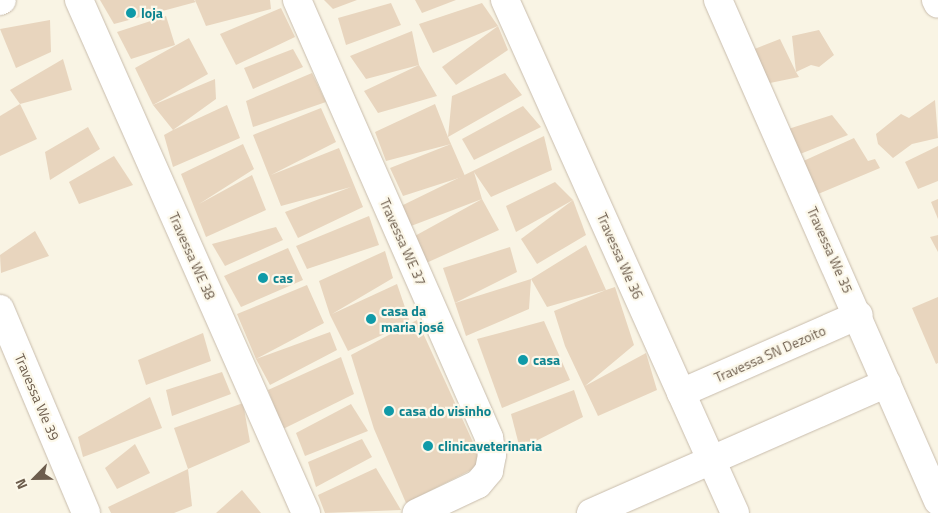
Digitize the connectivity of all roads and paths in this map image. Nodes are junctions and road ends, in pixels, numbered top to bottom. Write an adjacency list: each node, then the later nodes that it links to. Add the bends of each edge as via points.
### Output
1 (78, 0): 14 (street, Travessa WE 38)
2 (296, 0): 15 (street, Travessa WE 37, via 489,438 492,455 489,470 478,484)
3 (505, 0): 10 (street, Travessa We 36)
4 (718, 0): 8 (street, Travessa We 35)
5 (936, 0): 6 (street)
6 (938, 4)
7 (0, 309): 13 (street, Travessa We 39)
8 (859, 315): 9 (street, Travessa We 35); 10 (street, Travessa SN Dezoito)
9 (887, 383): 11 (street); 12 (street, Travessa We 35)
10 (681, 393): 11 (street, Travessa We 36)
11 (712, 459): 16 (street); 17 (street, Travessa We 36)
12 (938, 501)
13 (86, 513)
14 (306, 513)
15 (417, 513)
16 (591, 513)
17 (735, 513)

